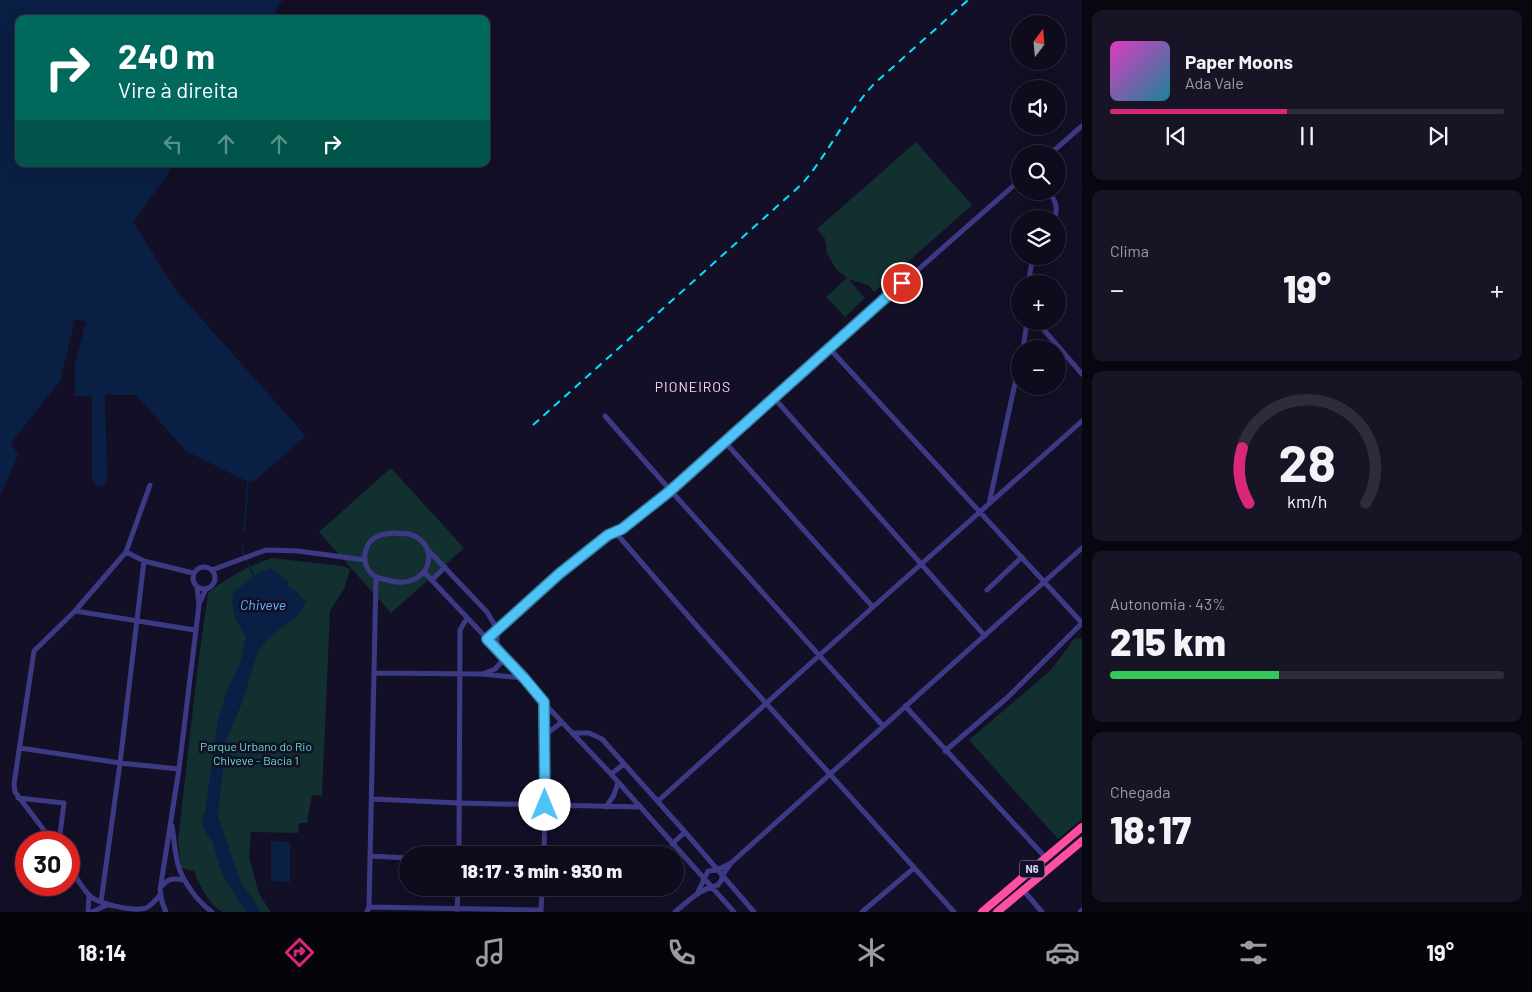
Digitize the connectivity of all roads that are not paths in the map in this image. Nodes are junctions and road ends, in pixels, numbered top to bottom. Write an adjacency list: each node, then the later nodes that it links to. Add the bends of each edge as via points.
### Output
1 (1082, 126): 2 (street)
2 (1060, 145)
3 (1011, 188): 5 (street)
4 (1044, 330): 6 (street)
5 (828, 348): 8 (street); 15 (street)
6 (1082, 374)
7 (1012, 395): 14 (street)
8 (774, 398): 11 (street); 23 (street)
9 (605, 416): 13 (street)
10 (1082, 421): 14 (street)
11 (724, 441): 13 (street); 37 (street)
12 (150, 485): 19 (street)
13 (670, 491): 16 (street); 47 (street)
14 (989, 504): 15 (street)
15 (980, 512): 20 (street); 23 (street)
16 (615, 532): 42 (street, via 559,574); 54 (street)
17 (426, 548): 21 (street, via 409,534 393,533 378,536 367,547); 25 (street); 28 (street, via 429,556)
18 (1082, 548): 32 (street)
19 (126, 552): 22 (street); 38 (street)
20 (1022, 557): 32 (street); 35 (street)
21 (365, 560): 24 (street, via 266,550); 30 (street, via 371,574)
22 (144, 561): 27 (street); 40 (street)
23 (921, 564): 37 (street); 44 (street)
24 (227, 566): 26 (street); 29 (street)
25 (445, 567): 31 (street); 42 (street, via 487,612)
26 (212, 570): 27 (street, via 202,566); 29 (street)
27 (193, 573): 33 (street)
28 (425, 573): 30 (street, via 416,580 404,582); 31 (street)
29 (215, 577): 34 (street, via 213,584)
30 (376, 577): 49 (street)
31 (432, 580): 39 (street)
32 (1044, 582): 41 (street); 44 (street)
33 (197, 587): 34 (street); 36 (street)
34 (206, 589): 36 (street)
35 (987, 590)
36 (199, 605): 43 (street)
37 (873, 608): 47 (street)
38 (75, 611): 40 (street); 60 (street, via 34,651)
39 (467, 618): 45 (street); 50 (street, via 460,630)
40 (138, 621): 43 (street); 62 (street)
41 (1082, 623): 61 (street, via 1008,698)
42 (497, 629): 45 (street); 46 (street)
43 (195, 630): 64 (street)
44 (985, 636): 55 (street)
45 (487, 639): 46 (street)
46 (497, 649): 48 (street)
47 (820, 654): 54 (street); 57 (street)
48 (505, 658): 51 (street, via 495,669); 52 (street)
49 (374, 673): 50 (street); 69 (street)
50 (460, 674): 51 (street); 71 (street)
51 (482, 674): 52 (street)
52 (524, 678): 53 (street)
53 (544, 702): 56 (street); 59 (street)
54 (766, 703): 66 (street); 70 (street)
55 (905, 706): 57 (street); 61 (street)
56 (562, 722): 58 (street); 59 (street)
57 (883, 726): 66 (street)
58 (572, 732): 63 (street, via 595,735); 65 (street)
59 (545, 735): 72 (street)
60 (20, 748): 62 (street); 68 (street, via 14,784)
61 (945, 751): 87 (street)
62 (120, 763): 64 (street); 106 (street)
63 (624, 764): 65 (street); 70 (street)
64 (179, 769): 75 (street)
65 (611, 774): 67 (street)
66 (830, 774): 89 (street); 91 (street)
67 (618, 782): 73 (street); 74 (street)
68 (18, 798): 77 (street); 78 (street, via 64,803)
69 (372, 799): 71 (street); 85 (street)
70 (658, 801): 79 (street)
71 (459, 803): 72 (street); 82 (street)
72 (545, 805): 73 (street); 83 (street)
73 (606, 807): 74 (street)
74 (640, 807): 81 (street)
75 (171, 821): 96 (street, via 178,866); 98 (street)
76 (1082, 827): 84 (highway, N6)
77 (44, 831)
78 (60, 831)
79 (685, 832): 81 (street); 92 (street)
80 (1082, 840): 88 (highway, N6)
81 (672, 844): 95 (street)
82 (459, 846)
83 (544, 846)
84 (1053, 852): 87 (highway, N6); 88 (highway)
85 (370, 856): 86 (street); 110 (street)
86 (399, 858)
87 (1046, 858): 90 (highway, N6)
88 (1060, 859): 93 (highway, N6)
89 (731, 863): 92 (street); 94 (street)
90 (1035, 867): 93 (highway); 108 (highway, N6)
91 (914, 868): 121 (street); 122 (street)
92 (717, 870): 94 (street); 95 (street, via 708,871)
93 (1042, 874): 100 (highway, N6)
94 (722, 876): 99 (street, via 718,885); 120 (street)
95 (705, 879): 99 (street); 101 (street)
96 (184, 880): 98 (street, via 176,878); 109 (street)
97 (80, 881): 103 (street)
98 (161, 886): 102 (street)
99 (711, 886): 101 (street); 119 (street)
100 (1023, 890): 124 (highway, N6); 125 (street)
101 (698, 892): 118 (street)
102 (160, 895): 111 (street); 116 (street)
103 (90, 896): 106 (street); 114 (street)
104 (458, 896): 112 (street)
105 (542, 896): 113 (street)
106 (101, 902): 107 (street)
107 (108, 905): 111 (street); 115 (street)
108 (990, 905): 123 (highway, N6); 124 (highway)
109 (206, 909): 117 (street)
110 (369, 910): 112 (street)
111 (140, 911)
112 (457, 911): 113 (street)
113 (541, 911)
114 (88, 912)
115 (92, 912)
116 (166, 912)
117 (212, 912)
118 (675, 912)
119 (734, 912)
120 (754, 912)
121 (862, 912)
122 (954, 912)
123 (982, 912)
124 (996, 912)
125 (1042, 912)

